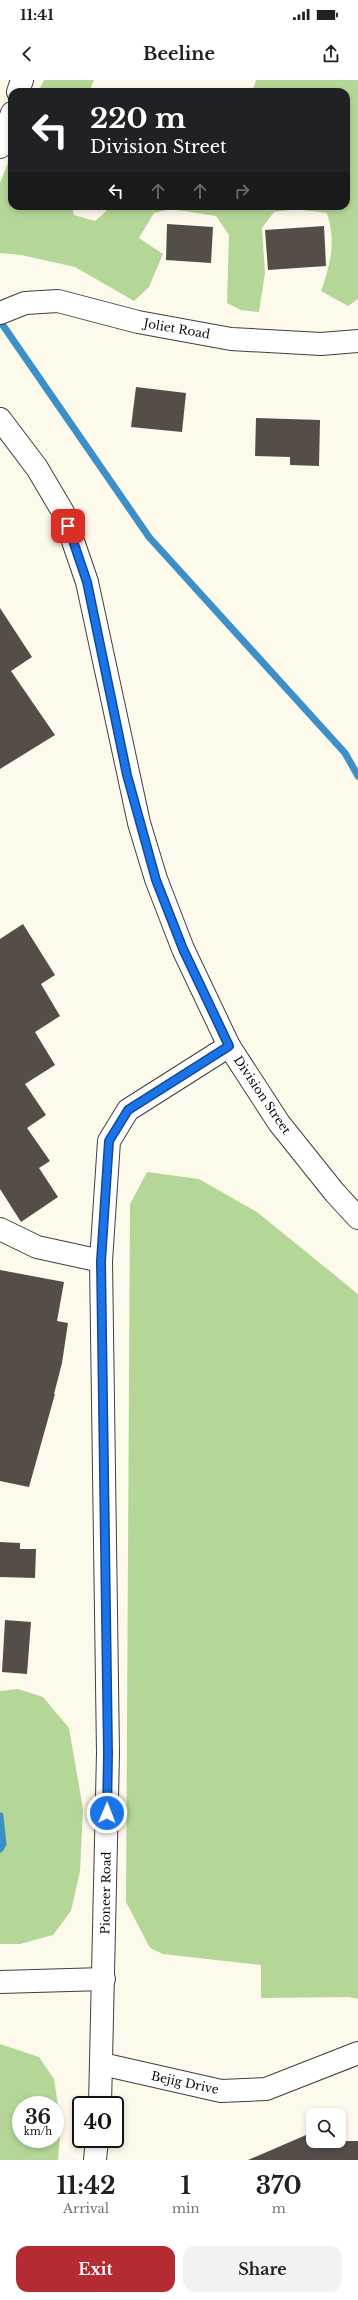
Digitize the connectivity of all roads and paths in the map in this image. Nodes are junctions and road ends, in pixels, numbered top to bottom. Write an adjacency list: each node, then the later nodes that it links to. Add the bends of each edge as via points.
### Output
1 (8, 124): 2 (street)
2 (0, 147)
3 (0, 313): 4 (street, Joliet Road, via 25,303 58,300 138,322 231,339 321,344)
4 (358, 341)
5 (3, 428): 6 (street, Division Street, via 37,468 63,512 87,582 127,775 156,880 183,949)
6 (229, 1046): 7 (street, Division Street, via 279,1123 335,1194); 9 (street, Pioneer Road, via 128,1110 109,1141)
7 (358, 1218)
8 (0, 1229): 9 (street, via 37,1247)
9 (101, 1261): 10 (street, Pioneer Road, via 108,1753)
10 (104, 1979): 11 (street); 13 (street, Pioneer Road)
11 (0, 1982)
12 (358, 2053): 13 (street, Bejig Drive, via 266,2089 221,2091)
13 (102, 2064): 14 (street, Pioneer Road)
14 (100, 2096)
15 (96, 2148): 16 (street)
16 (95, 2160)

